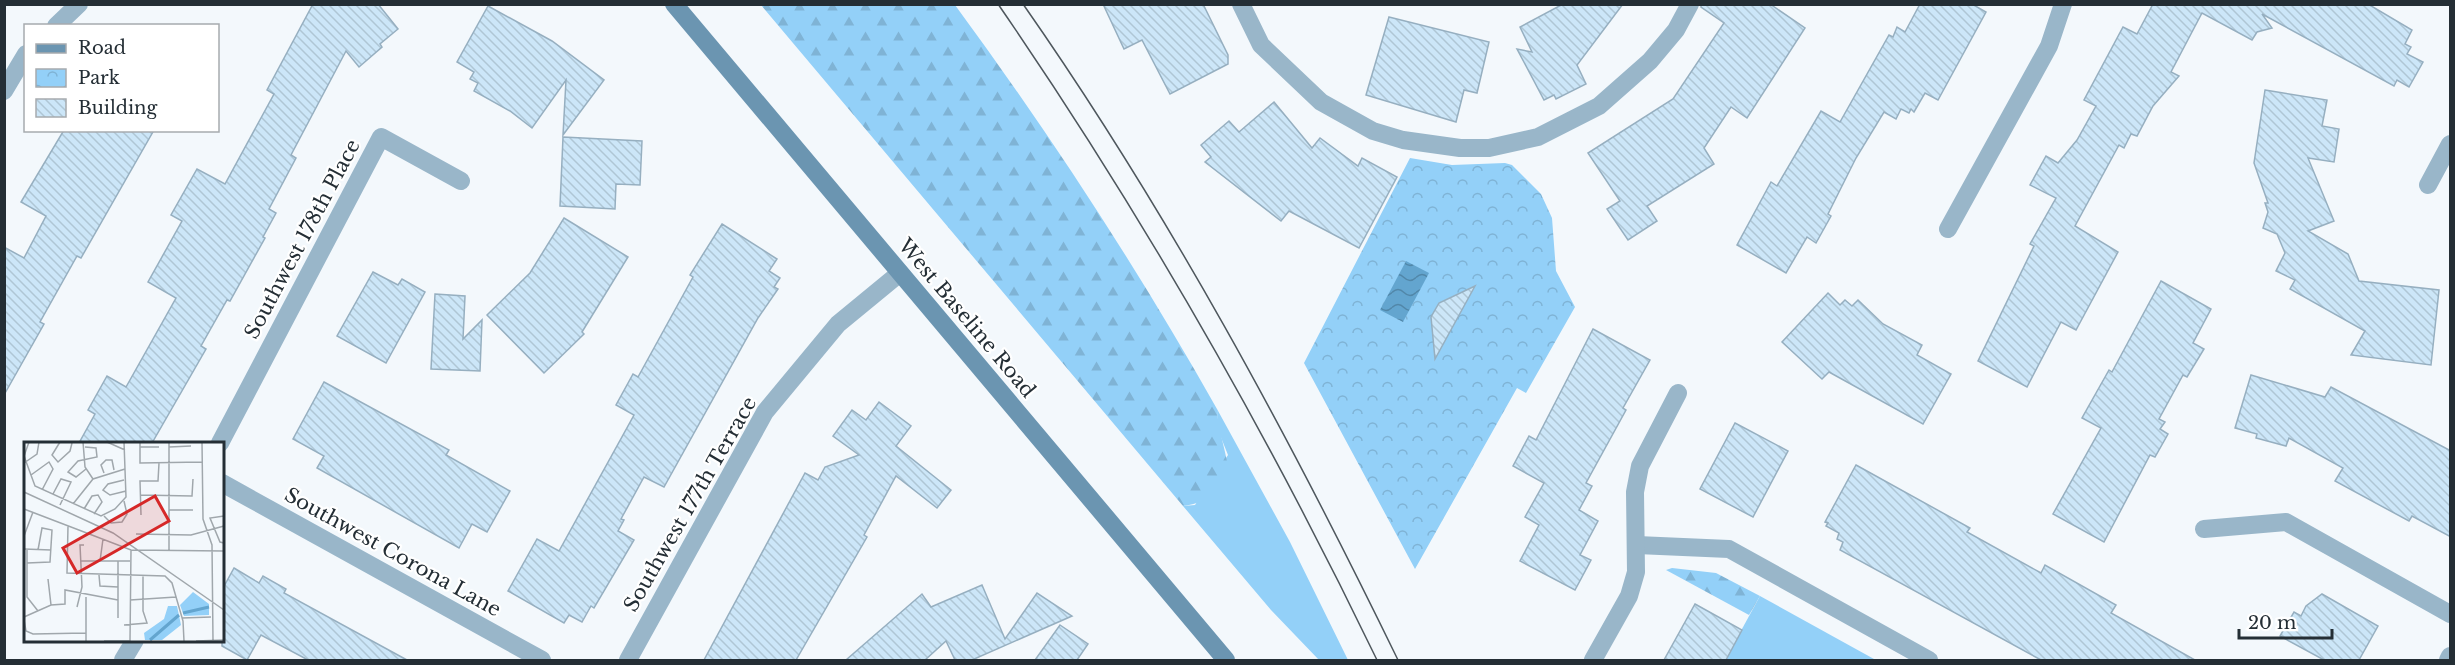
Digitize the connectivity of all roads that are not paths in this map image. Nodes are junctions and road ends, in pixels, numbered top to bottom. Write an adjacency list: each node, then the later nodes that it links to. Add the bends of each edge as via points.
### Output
1 (79, 4): 6 (street)
2 (674, 4): 13 (main road, West Baseline Road)
3 (1241, 4): 4 (street, via 1261,45 1321,102 1373,131 1403,140 1470,148 1489,148 1538,137 1599,106 1650,61 1676,30)
4 (1690, 4)
5 (2063, 4): 12 (street, via 2049,46)
6 (59, 24)
7 (24, 57): 8 (street)
8 (4, 91)
9 (2451, 144): 11 (street)
10 (460, 181): 15 (street, Southwest 178th Place, via 381,137)
11 (2428, 185)
12 (1948, 229)
13 (900, 273): 24 (street, Southwest 177th Terrace, via 838,324 765,412); 25 (main road, West Baseline Road)
14 (1678, 393): 18 (street, via 1640,466 1635,492)
15 (221, 442)
16 (224, 484): 23 (street, Southwest Corona Lane)
17 (2204, 529): 19 (street, via 2286,522)
18 (1637, 545): 26 (street, via 1636,572 1629,596); 27 (street, via 1729,549)
19 (2451, 614)
20 (134, 641): 22 (street)
21 (2451, 656): 28 (street)
22 (123, 660)
23 (542, 660)
24 (628, 660)
25 (1226, 660)
26 (1593, 660)
27 (1929, 660)
28 (2448, 660)

